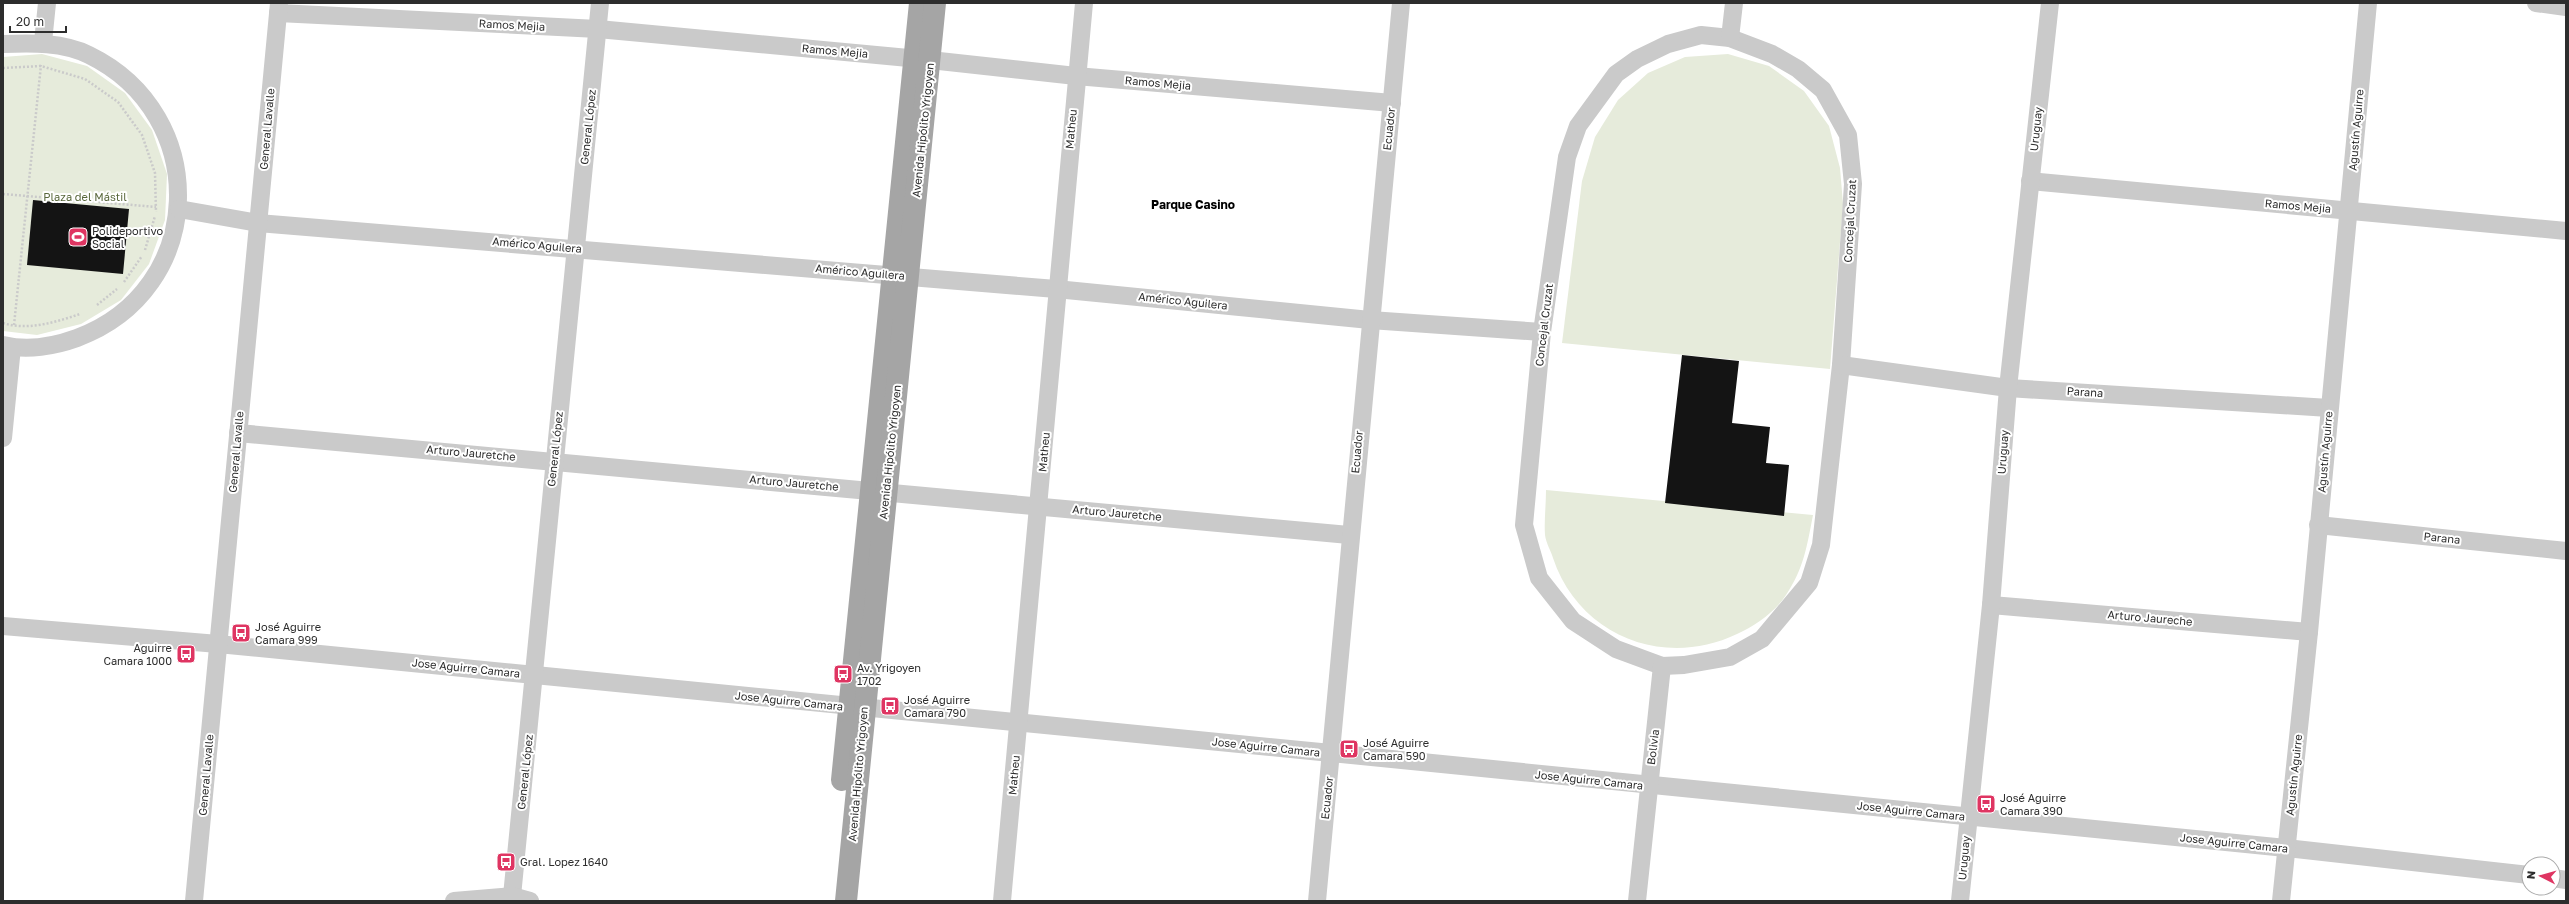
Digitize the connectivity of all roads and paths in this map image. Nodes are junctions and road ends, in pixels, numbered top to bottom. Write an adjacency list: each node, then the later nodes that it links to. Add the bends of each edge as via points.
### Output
1 (47, 3): 15 (street)
2 (600, 3): 13 (street, General López)
3 (920, 3): 17 (main road, Avenida Hipólito Yrigoyen)
4 (936, 3): 17 (main road, Avenida Hipólito Yrigoyen)
5 (1084, 3): 20 (street, Matheu)
6 (1401, 3): 21 (street, Ecuador)
7 (1734, 3): 14 (street)
8 (2050, 3): 22 (street, Uruguay)
9 (2368, 3): 27 (street, Agustín Aguirre)
10 (2536, 3): 11 (street)
11 (2566, 6)
12 (278, 8): 13 (street, Ramos Mejia); 28 (street, General Lavalle)
13 (598, 29): 17 (street, Ramos Mejia); 30 (street, General López)
14 (1730, 38): 38 (street, Concejal Cruzat, via 1701,35 1668,44 1637,59 1616,74 1578,126 1567,156); 40 (street, Concejal Cruzat, via 1772,54 1798,69 1822,90 1848,135 1853,184)
15 (43, 42): 16 (street); 18 (path); 26 (street, via 88,54 128,80 158,116 175,158)
16 (3, 44)
17 (923, 59): 20 (street, Ramos Mejia); 31 (main road, Avenida Hipólito Yrigoyen)
18 (41, 66): 19 (path); 24 (path); 25 (path, via 85,79 118,102 142,135 155,173)
19 (3, 68)
20 (1076, 76): 21 (street, Ramos Mejia); 32 (street, Matheu)
21 (1392, 103): 35 (street, Ecuador)
22 (2030, 181): 27 (street, Ramos Mejia); 41 (street, Uruguay)
23 (3, 194): 24 (path)
24 (27, 196): 25 (path); 37 (path)
25 (156, 207): 26 (path); 33 (path, via 144,253 121,286)
26 (179, 209): 28 (street, Américo Aguilera); 39 (street, via 174,236 164,262 136,302 100,330 57,345)
27 (2348, 211): 29 (street, Ramos Mejia); 42 (street, Agustín Aguirre)
28 (258, 223): 30 (street, Américo Aguilera); 43 (street, General Lavalle)
29 (2566, 231)
30 (576, 248): 31 (street, Américo Aguilera); 45 (street, General López)
31 (901, 276): 32 (street, Américo Aguilera); 46 (main road, Avenida Hipólito Yrigoyen)
32 (1056, 289): 35 (street, Américo Aguilera); 47 (street, Matheu)
33 (94, 307)
34 (83, 313): 37 (path, via 51,324)
35 (1370, 320): 38 (street, Américo Aguilera); 49 (street, Ecuador)
36 (3, 323): 37 (path)
37 (14, 325): 39 (path)
38 (1542, 332): 55 (street, Concejal Cruzat, via 1524,525 1540,578 1573,622 1616,649)
39 (7, 346): 44 (street)
40 (1841, 365): 41 (street, Parana); 55 (street, Concejal Cruzat, via 1821,546 1809,583 1762,639 1730,656 1684,665)
41 (2008, 388): 42 (street, Parana); 51 (street, Uruguay)
42 (2329, 408): 48 (street, Agustín Aguirre)
43 (238, 433): 45 (street, Arturo Jauretche); 54 (street, General Lavalle)
44 (3, 438)
45 (554, 461): 46 (street, Arturo Jauretche); 56 (street, General López)
46 (878, 491): 47 (street, Arturo Jauretche); 57 (main road, Avenida Hipólito Yrigoyen)
47 (1039, 506): 49 (street, Arturo Jauretche); 58 (street, Matheu)
48 (2318, 525): 50 (street, Parana); 53 (street, Agustín Aguirre)
49 (1349, 535): 59 (street, Ecuador)
50 (2566, 551)
51 (1991, 605): 53 (street, Arturo Jaureche); 61 (street, Uruguay)
52 (3, 626): 54 (street, Jose Aguirre Camara)
53 (2309, 632): 62 (street, Agustín Aguirre)
54 (218, 644): 56 (street, Jose Aguirre Camara); 65 (street, General Lavalle)
55 (1662, 666): 60 (street, Bolivia)
56 (535, 675): 57 (street, Jose Aguirre Camara); 64 (street, General López)
57 (856, 707): 58 (street, Jose Aguirre Camara); 68 (main road, Avenida Hipólito Yrigoyen); 69 (main road, Avenida Hipólito Yrigoyen)
58 (1018, 722): 59 (street, Jose Aguirre Camara); 70 (street, Matheu)
59 (1331, 753): 60 (street, Jose Aguirre Camara); 71 (street, Ecuador)
60 (1648, 786): 61 (street, Jose Aguirre Camara); 72 (street, Bolivia)
61 (1968, 817): 62 (street, Jose Aguirre Camara); 73 (street, Uruguay)
62 (2286, 848): 63 (street, Jose Aguirre Camara); 74 (street, Agustín Aguirre)
63 (2521, 875)
64 (512, 896): 66 (street); 67 (street)
65 (194, 901)
66 (454, 901)
67 (530, 901)
68 (832, 901)
69 (846, 901)
70 (1002, 901)
71 (1317, 901)
72 (1637, 901)
73 (1960, 901)
74 (2281, 901)

